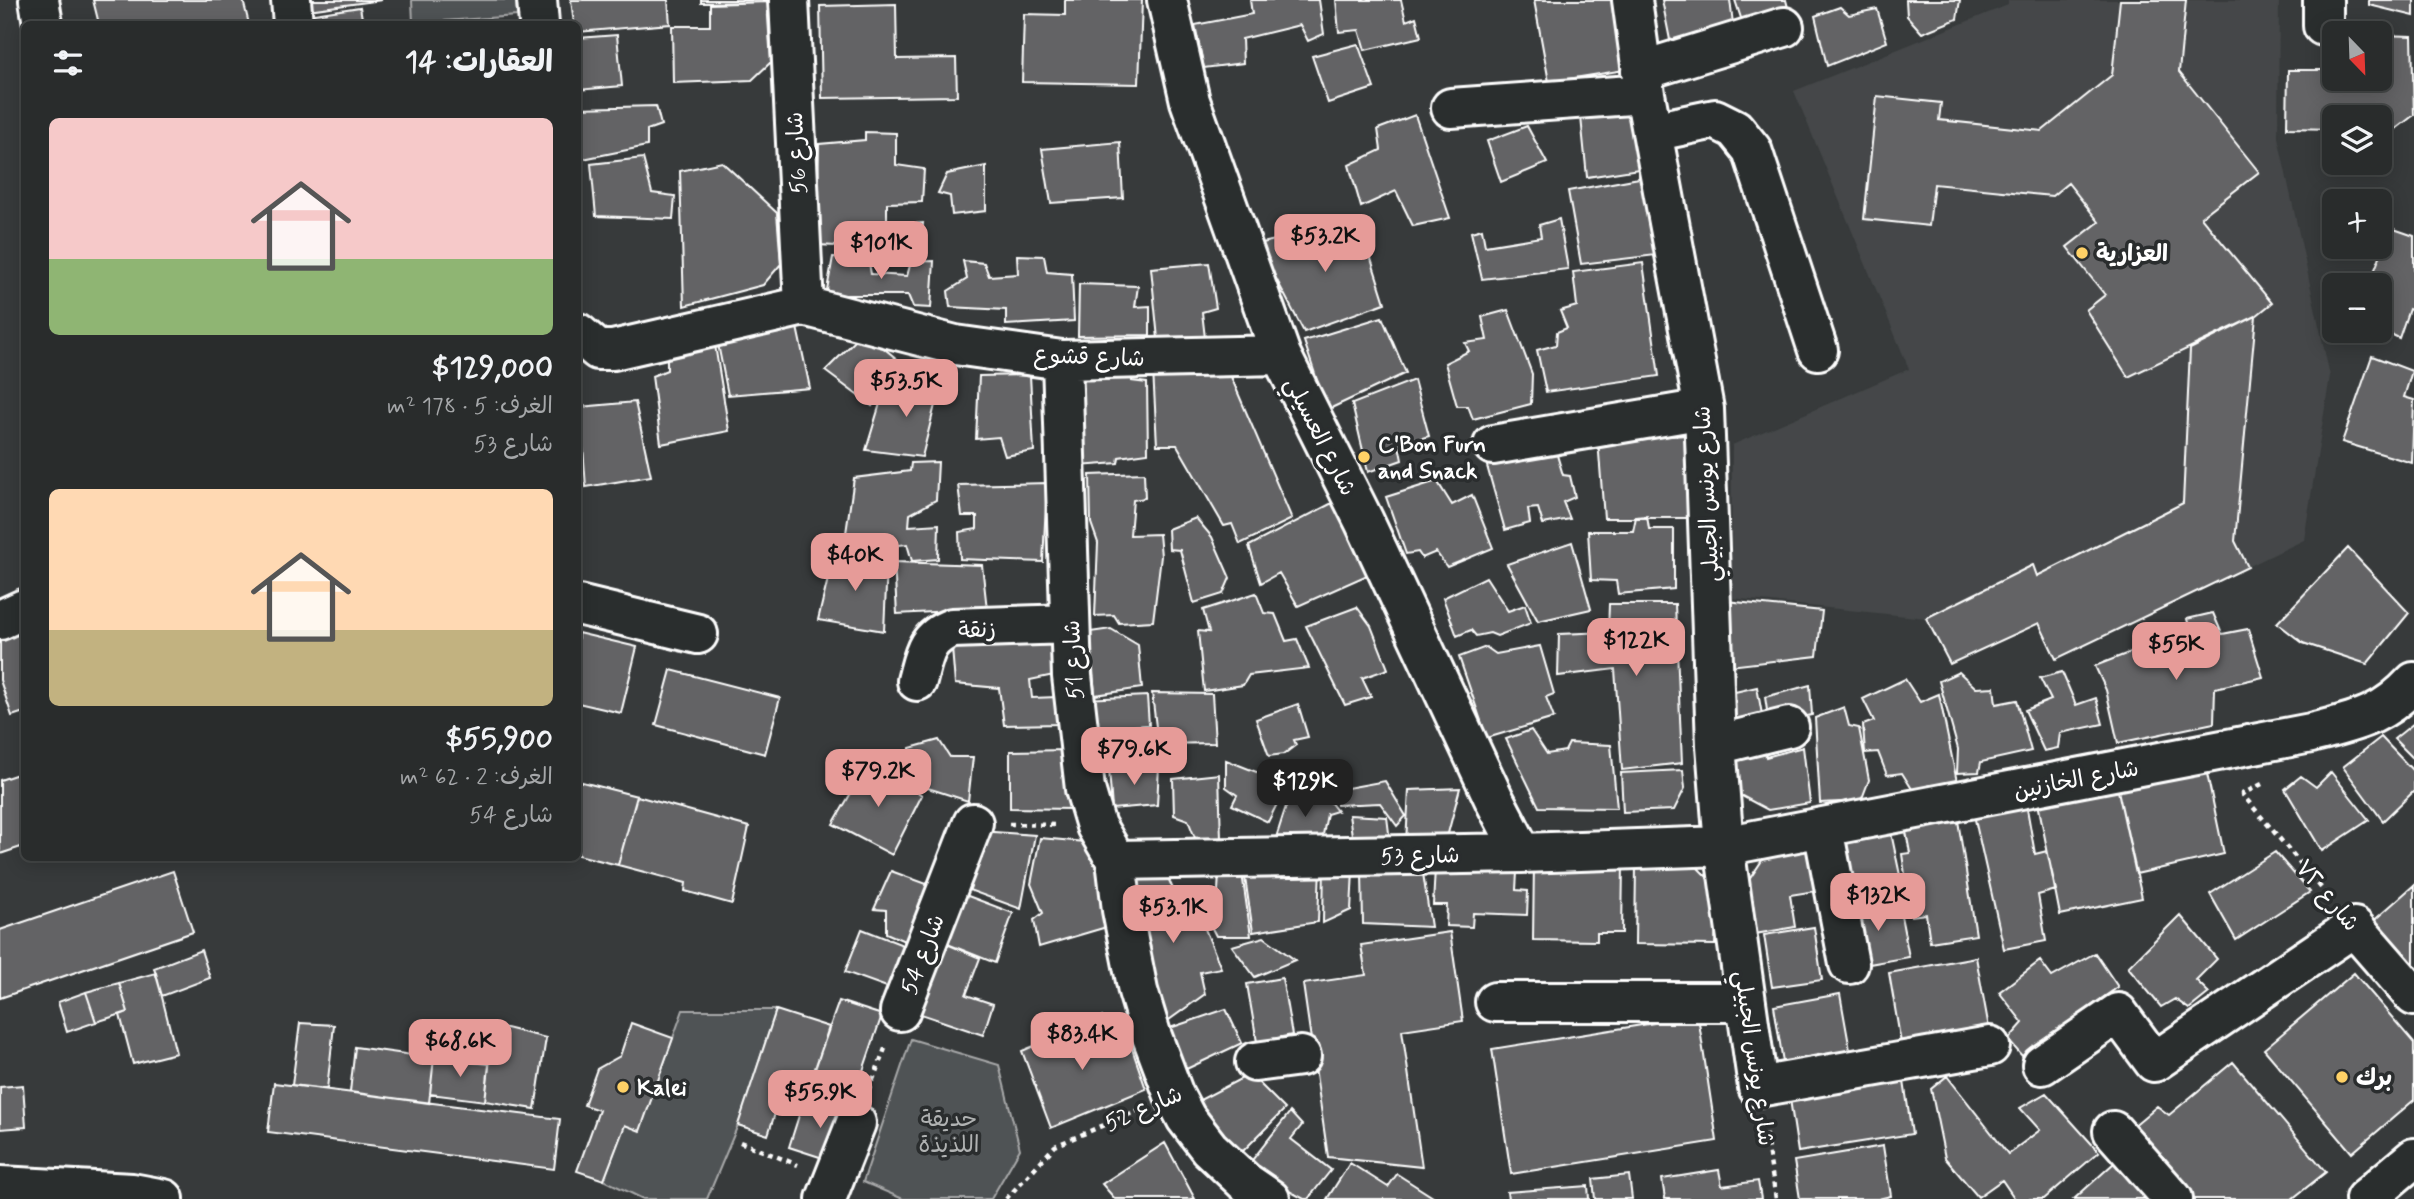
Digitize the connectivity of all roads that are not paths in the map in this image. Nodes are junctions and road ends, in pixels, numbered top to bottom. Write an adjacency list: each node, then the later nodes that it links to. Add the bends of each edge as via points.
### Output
1 (39, 0): 7 (street)
2 (291, 0): 8 (street)
3 (537, 0): 9 (street)
4 (789, 0): 14 (street, شارع 56)
5 (1167, 0): 17 (street, شارع العسيلي, via 1191,101)
6 (1632, 0): 11 (street, شارع يونس الجبيلي)
7 (42, 21)
8 (293, 21)
9 (539, 21)
10 (1784, 27): 11 (street)
11 (1643, 83): 12 (street); 13 (street, شارع يونس الجبيلي)
12 (1451, 108)
13 (1652, 132): 16 (street, via 1715,119 1735,129 1752,150); 19 (street, شارع يونس الجبيلي)
14 (804, 306): 15 (street, شارع قشوع, via 613,350 598,350); 18 (street, شارع قشوع, via 955,345)
15 (581, 336)
16 (1818, 350)
17 (1281, 355): 18 (street, شارع قشوع); 33 (street, شارع العسيلي)
18 (1062, 360): 24 (street, شارع 51)
19 (1704, 409): 20 (street); 29 (street, شارع يونس الجبيلي, via 1699,607)
20 (1493, 445)
21 (581, 606): 25 (street)
22 (21, 610): 23 (street)
23 (0, 620)
24 (1070, 624): 26 (street, زنقة, via 941,632 927,647); 34 (street, شارع 51, via 1081,768 1096,826)
25 (698, 634)
26 (917, 681)
27 (2414, 682): 31 (street, شارع الخازنين, via 2384,710 2311,733)
28 (1789, 727): 29 (street)
29 (1716, 745): 32 (street, شارع يونس الجبيلي)
30 (973, 823): 39 (street, شارع 54)
31 (1823, 828): 32 (street, شارع الخازنين); 35 (street)
32 (1724, 846): 33 (street, شارع 53); 38 (street, شارع يونس الجبيلي)
33 (1522, 853): 34 (street, شارع 53)
34 (1116, 860): 49 (street, شارع 51, via 1136,980 1174,1095 1209,1148)
35 (1849, 964)
36 (2414, 996): 43 (street, شارع ٧٢, via 2354,927 2154,1062 2118,1013)
37 (1495, 1002): 38 (street)
38 (1746, 1002): 40 (street, شارع يونس الجبيلي, via 1758,1087)
39 (900, 1011)
40 (1990, 1046)
41 (1301, 1056): 42 (street)
42 (1255, 1062)
43 (2042, 1065)
44 (856, 1123): 47 (street)
45 (2113, 1131): 50 (street)
46 (0, 1186): 48 (street)
47 (830, 1189)
48 (143, 1197)
49 (1270, 1199)
50 (2173, 1199)

